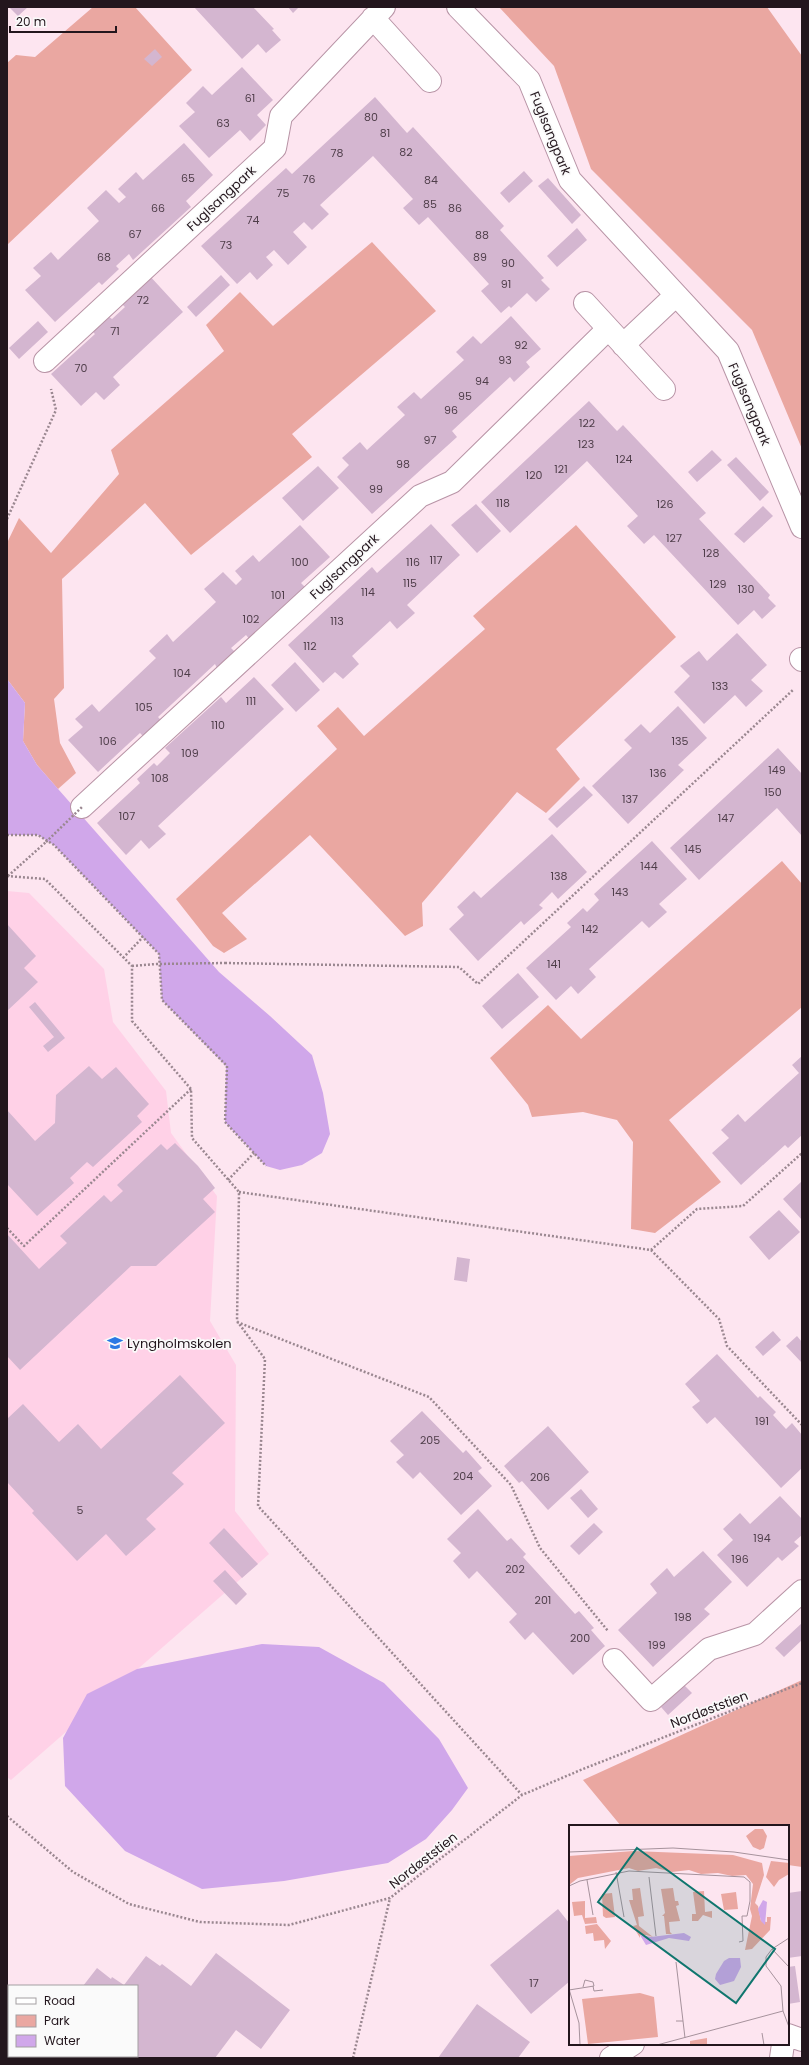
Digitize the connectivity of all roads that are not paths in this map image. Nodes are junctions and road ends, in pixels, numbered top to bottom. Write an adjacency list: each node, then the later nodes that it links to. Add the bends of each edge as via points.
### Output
1 (458, 7): 4 (street, Fuglsangpark, via 529,80 570,180)
2 (379, 13): 3 (street, Fuglsangpark); 7 (street, Fuglsangpark, via 281,116 275,148)
3 (430, 81)
4 (675, 296): 6 (street, Fuglsangpark); 9 (street, Fuglsangpark, via 728,351)
5 (584, 303): 6 (street)
6 (615, 337): 8 (street); 10 (street, Fuglsangpark, via 452,482 420,496)
7 (45, 361)
8 (664, 390)
9 (802, 527)
10 (82, 807)
11 (802, 1592): 12 (street, via 755,1634 709,1649 651,1700)
12 (614, 1660)
13 (789, 2035): 14 (street)
14 (802, 2040)
15 (631, 2045): 17 (street)
16 (783, 2045): 18 (street)
17 (611, 2058)
18 (781, 2058)

